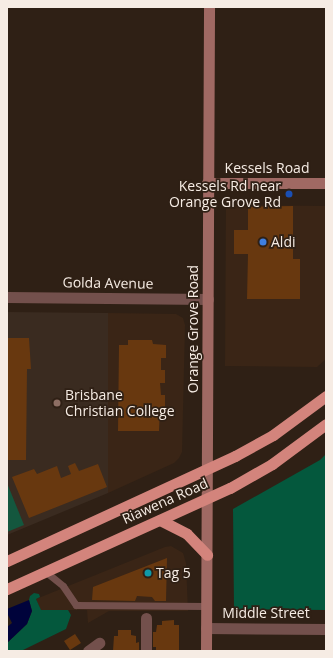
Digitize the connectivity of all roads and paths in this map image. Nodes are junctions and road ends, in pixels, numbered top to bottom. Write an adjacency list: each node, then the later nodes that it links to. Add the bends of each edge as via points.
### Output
1 (209, 7): 2 (main road, Orange Grove Road)
2 (207, 182): 3 (main road, Kessels Road); 5 (main road, Orange Grove Road)
3 (326, 183)
4 (7, 297): 5 (street, Golda Avenue)
5 (208, 299): 8 (main road, Orange Grove Road)
6 (326, 396): 8 (highway, Riawena Road, via 273,435)
7 (326, 424): 9 (highway, Riawena Road, via 272,464)
8 (207, 470): 9 (main road, Orange Grove Road); 12 (highway, Riawena Road)
9 (207, 499): 10 (highway, Riawena Road); 11 (main road, Orange Grove Road)
10 (160, 520): 11 (highway, via 187,534); 13 (highway, Riawena Road)
11 (206, 555): 15 (main road, Orange Grove Road)
12 (7, 561)
13 (46, 572): 14 (highway, Riawena Road); 15 (lane, via 63,586 76,605)
14 (7, 589)
15 (206, 606): 17 (main road, Orange Grove Road)
16 (146, 618): 21 (street)
17 (206, 628): 18 (street, Middle Street); 22 (main road, Orange Grove Road)
18 (326, 629)
19 (99, 643): 20 (street)
20 (88, 651)
21 (146, 651)
22 (206, 651)

